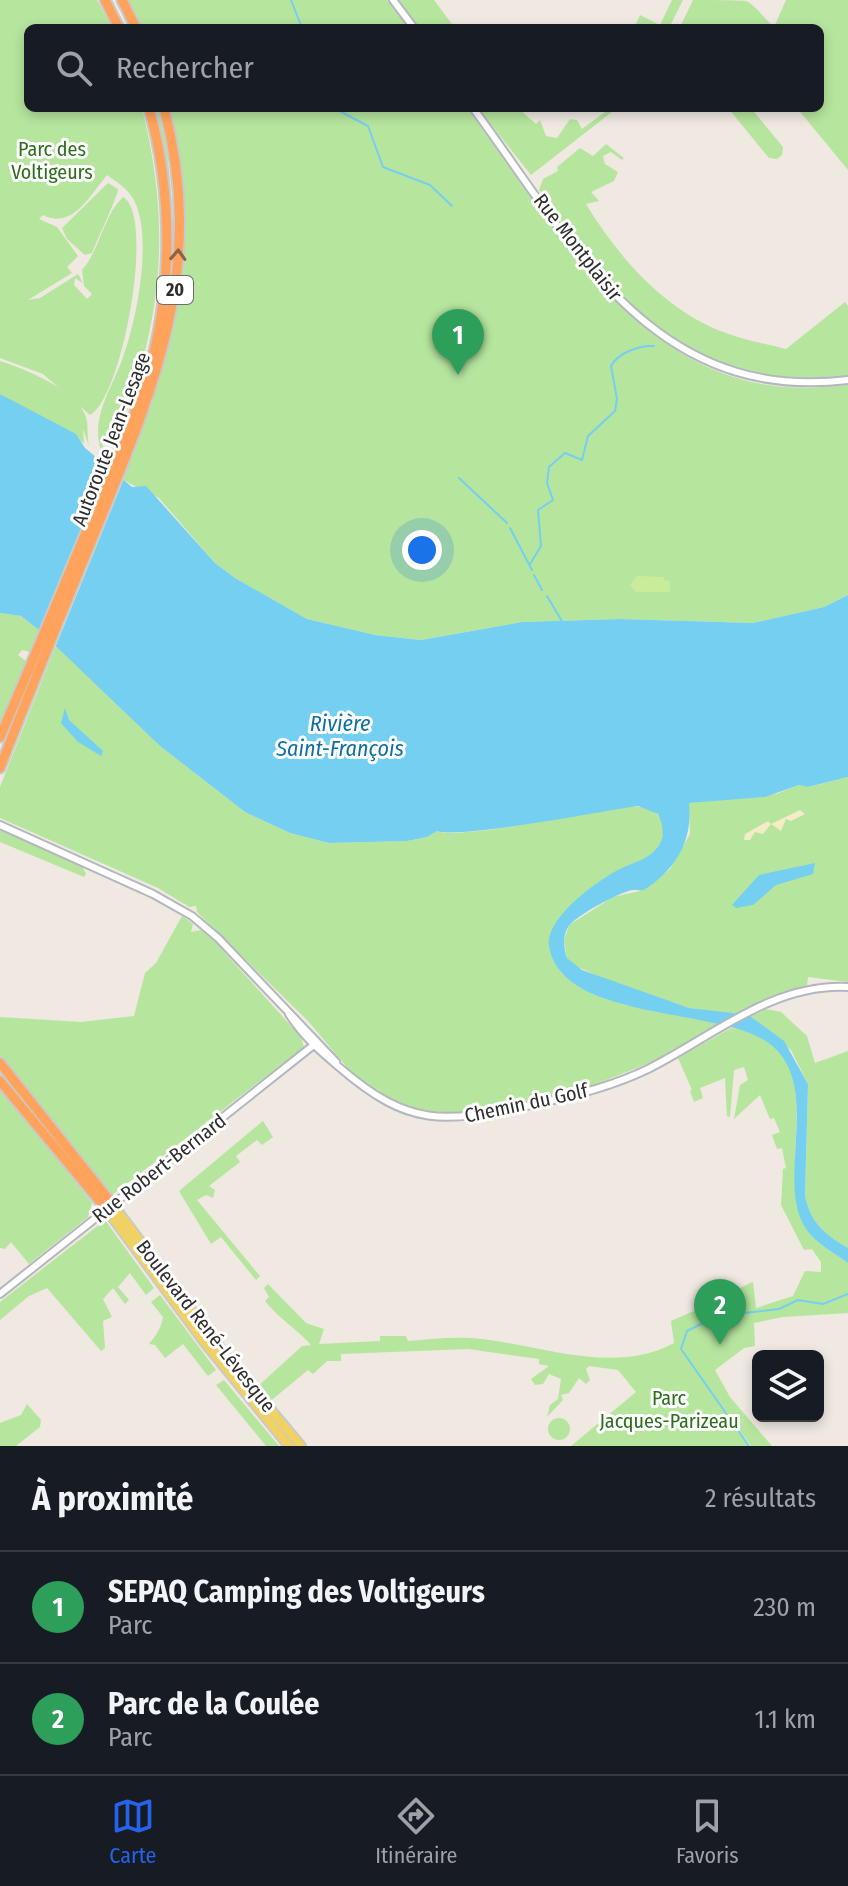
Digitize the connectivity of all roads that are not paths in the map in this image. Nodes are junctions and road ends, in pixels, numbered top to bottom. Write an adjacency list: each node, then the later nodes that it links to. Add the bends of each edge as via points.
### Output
1 (105, 0): 4 (highway)
2 (122, 0): 5 (highway)
3 (393, 0): 6 (street)
4 (117, 24)
5 (134, 24)
6 (411, 24)
7 (150, 112): 11 (highway, Autoroute Jean-Lesage / 20, via 164,190 165,274 150,368)
8 (165, 112): 11 (highway, Autoroute Jean-Lesage / 20, one-way to 8, via 158,372 174,299 178,215)
9 (476, 112): 10 (street, Rue Montplaisir, via 597,276 652,329 700,358 747,374 800,382)
10 (848, 380)
11 (120, 462): 12 (highway, Autoroute Jean-Lesage / 20)
12 (37, 662): 13 (highway, Autoroute Jean-Lesage / 20); 14 (highway, Autoroute Jean-Lesage / 20)
13 (0, 737)
14 (0, 768)
15 (0, 825): 17 (street, Chemin du Golf, via 177,906 218,938)
16 (848, 987): 17 (street, Chemin du Golf, via 799,991 759,1007 643,1071 596,1089 459,1118 400,1109 367,1092)
17 (316, 1044): 20 (street, Rue Robert-Bernard)
18 (0, 1063): 20 (highway)
19 (0, 1081): 20 (highway)
20 (110, 1208): 21 (street, Rue Robert-Bernard); 22 (main road, Boulevard René-Lévesque, via 205,1343); 23 (main road, Boulevard René-Lévesque)
21 (0, 1294)
22 (289, 1446)
23 (301, 1446)

